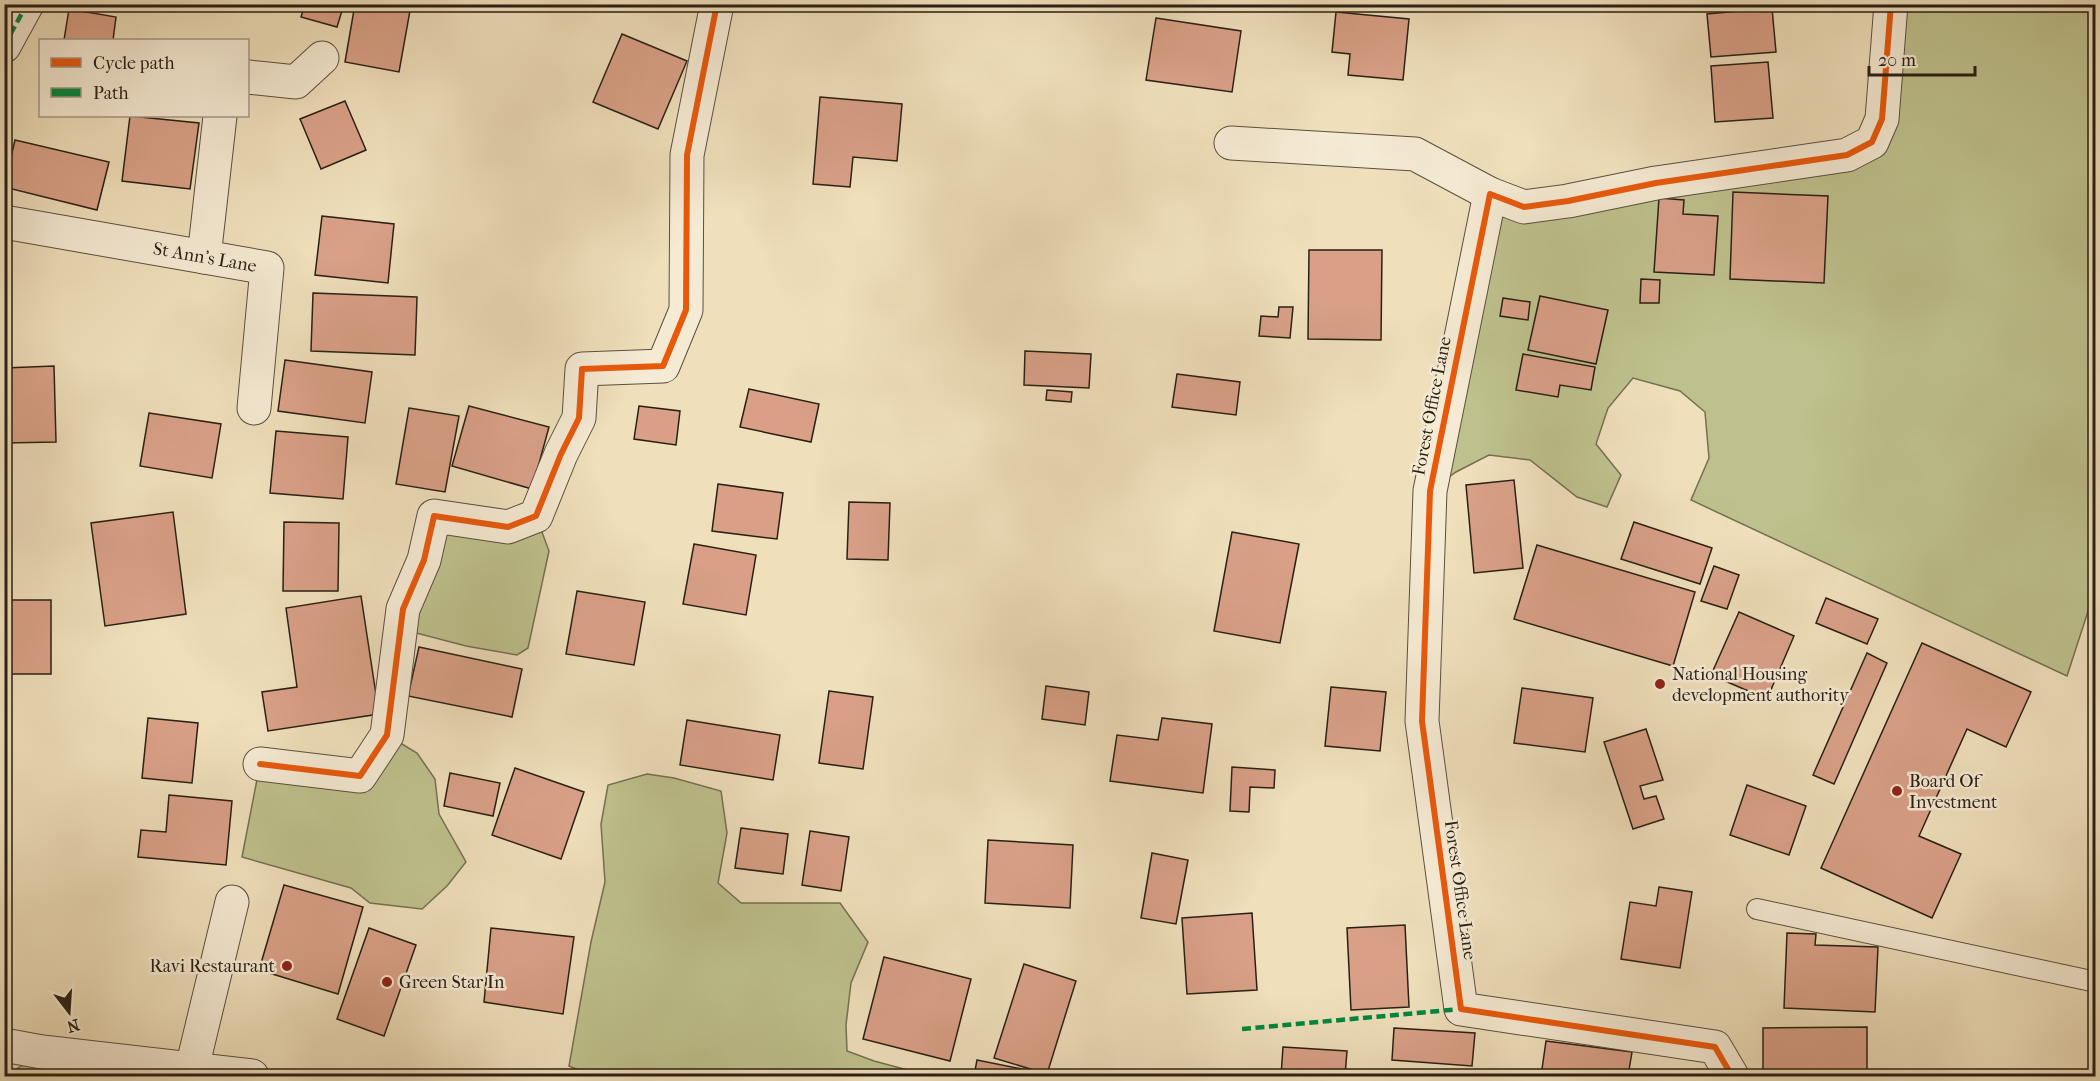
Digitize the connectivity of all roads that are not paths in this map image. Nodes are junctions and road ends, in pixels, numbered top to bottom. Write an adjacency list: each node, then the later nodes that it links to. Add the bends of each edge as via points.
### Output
1 (27, 4): 4 (street)
2 (717, 4): 13 (street, via 687,155 686,310 663,366 582,369 579,418 536,516 508,527 434,516 424,560 403,609 387,735 360,777)
3 (1891, 4): 9 (street, via 1882,118 1872,142 1847,154 1524,207)
4 (4, 46)
5 (322, 58): 6 (street, via 296,82)
6 (249, 77)
7 (220, 117): 11 (street)
8 (1231, 143): 9 (street, via 1415,154)
9 (1490, 194): 21 (street, Forest Office Lane, via 1430,491 1422,721 1461,1008 1715,1047)
10 (4, 222): 11 (street, St Ann's Lane)
11 (204, 257): 12 (street, St Ann's Lane, via 267,268)
12 (254, 408)
13 (260, 764)
14 (232, 902): 18 (street)
15 (1757, 909): 16 (lane)
16 (2096, 982)
17 (4, 1046): 19 (street)
18 (192, 1068): 19 (street); 20 (street)
19 (121, 1069)
20 (252, 1077)
21 (1732, 1077)

